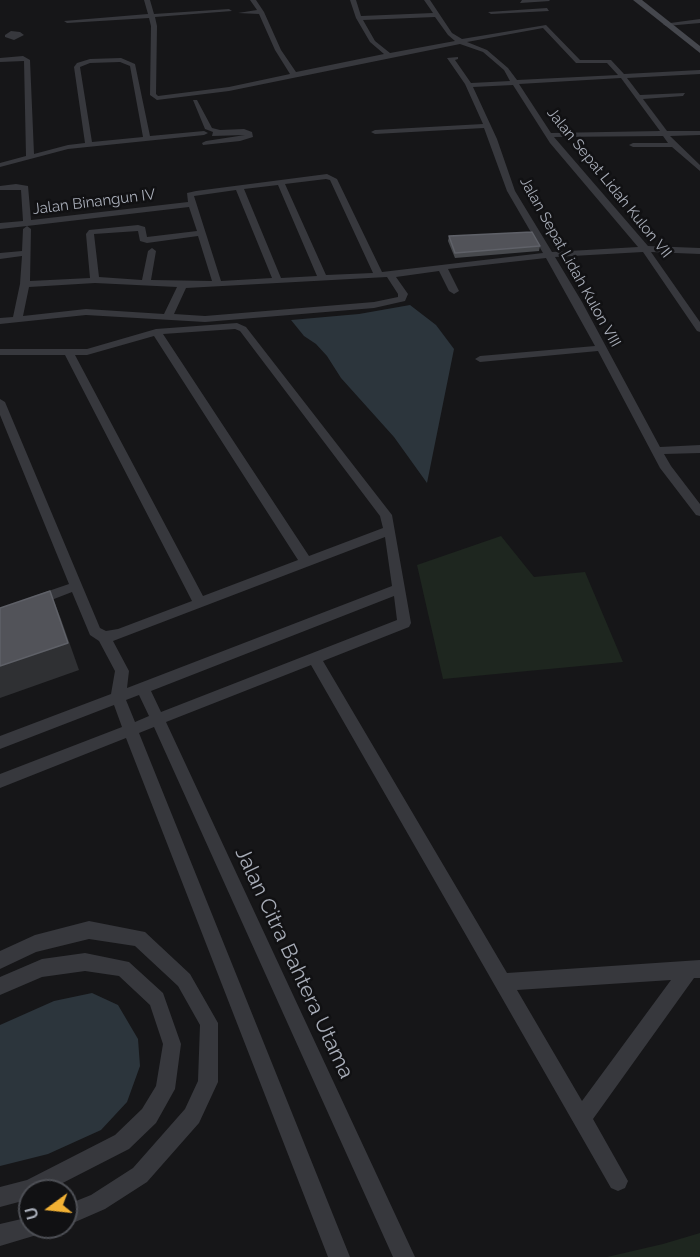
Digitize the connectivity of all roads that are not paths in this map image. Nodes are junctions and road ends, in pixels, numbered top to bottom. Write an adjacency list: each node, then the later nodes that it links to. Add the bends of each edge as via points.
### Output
1 (147, 0): 13 (street)
2 (253, 0): 10 (street)
3 (353, 0): 15 (street)
4 (428, 0): 14 (street, Jalan Sepat Lidah Kulon VII)
5 (547, 0): 7 (street); 8 (street)
6 (637, 0): 18 (main road)
7 (513, 2)
8 (547, 10): 11 (street); 19 (street)
9 (229, 11): 13 (street)
10 (261, 12): 12 (street); 30 (street)
11 (491, 12)
12 (240, 13)
13 (152, 15): 16 (street); 30 (street, via 155,98)
14 (437, 15): 15 (street); 21 (street, Jalan Sepat Lidah Kulon VII)
15 (359, 18): 26 (street, via 374,42)
16 (67, 21)
17 (700, 21): 18 (street)
18 (666, 24): 25 (main road)
19 (544, 26): 20 (street); 31 (street, via 577,61 610,62)
20 (514, 33): 21 (street); 23 (street)
21 (450, 34): 23 (street, Jalan Sepat Lidah Kulon VII)
22 (408, 41): 24 (street)
23 (461, 42): 24 (street); 32 (street, Jalan Sepat Lidah Kulon VII, via 494,56)
24 (418, 50): 26 (street)
25 (700, 50)
26 (389, 55): 30 (street)
27 (456, 58): 33 (street, Jalan Sepat Lidah Kulon VIII, via 450,58)
28 (0, 60): 48 (street, via 27,60)
29 (700, 72): 31 (street)
30 (295, 76)
31 (623, 76): 32 (street); 35 (street)
32 (516, 82): 33 (street); 42 (street, Jalan Sepat Lidah Kulon VII)
33 (468, 85): 37 (street, Jalan Sepat Lidah Kulon VIII)
34 (683, 94): 35 (street)
35 (639, 97): 41 (street)
36 (195, 101): 38 (street)
37 (487, 126): 39 (street); 64 (street, Jalan Sepat Lidah Kulon VIII, via 511,191)
38 (210, 132): 43 (street); 44 (street, via 244,131 249,137)
39 (375, 132)
40 (700, 133): 41 (street)
41 (665, 134): 42 (street); 47 (street)
42 (549, 135): 60 (street, Jalan Sepat Lidah Kulon VII)
43 (147, 139): 45 (street); 45 (street, via 133,65 121,60 90,61 77,67)
44 (206, 143)
45 (89, 144): 48 (street)
46 (633, 145): 47 (street)
47 (674, 145): 50 (street)
48 (30, 157): 49 (street)
49 (0, 165)
50 (700, 169)
51 (18, 170): 52 (street)
52 (0, 171)
53 (280, 181): 54 (street); 68 (street, via 327,176 333,179); 69 (street)
54 (239, 187): 56 (street, via 193,194); 71 (street)
55 (0, 188): 58 (street, via 25,188)
56 (191, 204): 58 (street, Jalan Binangun IV); 59 (street)
57 (0, 226): 58 (street, Jalan Binangun IV)
58 (27, 226): 63 (street)
59 (201, 233): 70 (street, via 147,240 138,228 92,232); 74 (street)
60 (645, 249): 61 (street); 64 (street); 80 (street, Jalan Sepat Lidah Kulon VII)
61 (700, 251)
62 (152, 252): 72 (street)
63 (26, 253): 65 (street); 73 (street)
64 (550, 255): 66 (street); 82 (street, Jalan Sepat Lidah Kulon VIII)
65 (0, 256)
66 (442, 267): 67 (street); 76 (street)
67 (390, 274): 68 (street); 77 (street, via 403,297 390,302 205,319)
68 (379, 275): 69 (street)
69 (323, 279): 71 (street)
70 (95, 280): 72 (street); 73 (street)
71 (278, 281): 74 (street)
72 (146, 282): 75 (street)
73 (25, 284): 78 (street)
74 (217, 284): 75 (street)
75 (183, 285): 77 (street)
76 (454, 291)
77 (167, 318): 78 (street, via 86,312)
78 (17, 319): 79 (street)
79 (0, 321)
80 (700, 329)
81 (156, 333): 84 (street, via 87,351); 90 (street, via 237,326 243,329 386,515); 91 (street)
82 (601, 348): 85 (street); 88 (street, Jalan Sepat Lidah Kulon VIII)
83 (0, 352): 84 (street)
84 (68, 352): 94 (street)
85 (480, 359)
86 (0, 402): 92 (street)
87 (700, 449): 88 (street)
88 (657, 450): 89 (street, Jalan Sepat Lidah Kulon VIII)
89 (700, 512)
90 (390, 530): 91 (street); 93 (street)
91 (306, 562): 94 (street)
92 (76, 586): 95 (street); 96 (street, via 95,631)
93 (399, 589): 97 (street, via 404,623); 98 (street)
94 (200, 603): 96 (street)
95 (22, 606)
96 (104, 637): 99 (street, via 122,671)
97 (314, 658): 100 (street); 106 (street)
98 (143, 688): 99 (street); 100 (street, Jalan Citra Bahtera Utama)
99 (118, 698): 101 (street); 102 (street)
100 (159, 719): 101 (street); 115 (street, Jalan Citra Bahtera Utama)
101 (131, 730): 103 (street); 114 (street)
102 (0, 743)
103 (0, 781)
104 (0, 960): 111 (street, via 35,944 89,930 139,938 184,980 209,1023 208,1082 192,1116 140,1175)
105 (695, 970): 106 (street); 108 (street)
106 (504, 982): 108 (street)
107 (0, 986): 110 (street, via 42,968 85,962 123,968 157,999 172,1044 165,1089 149,1116 122,1142 30,1189)
108 (583, 1117): 109 (street)
109 (618, 1180)
110 (0, 1197)
111 (78, 1210)
112 (18, 1231): 113 (street)
113 (0, 1235)
114 (339, 1257)
115 (404, 1257)

